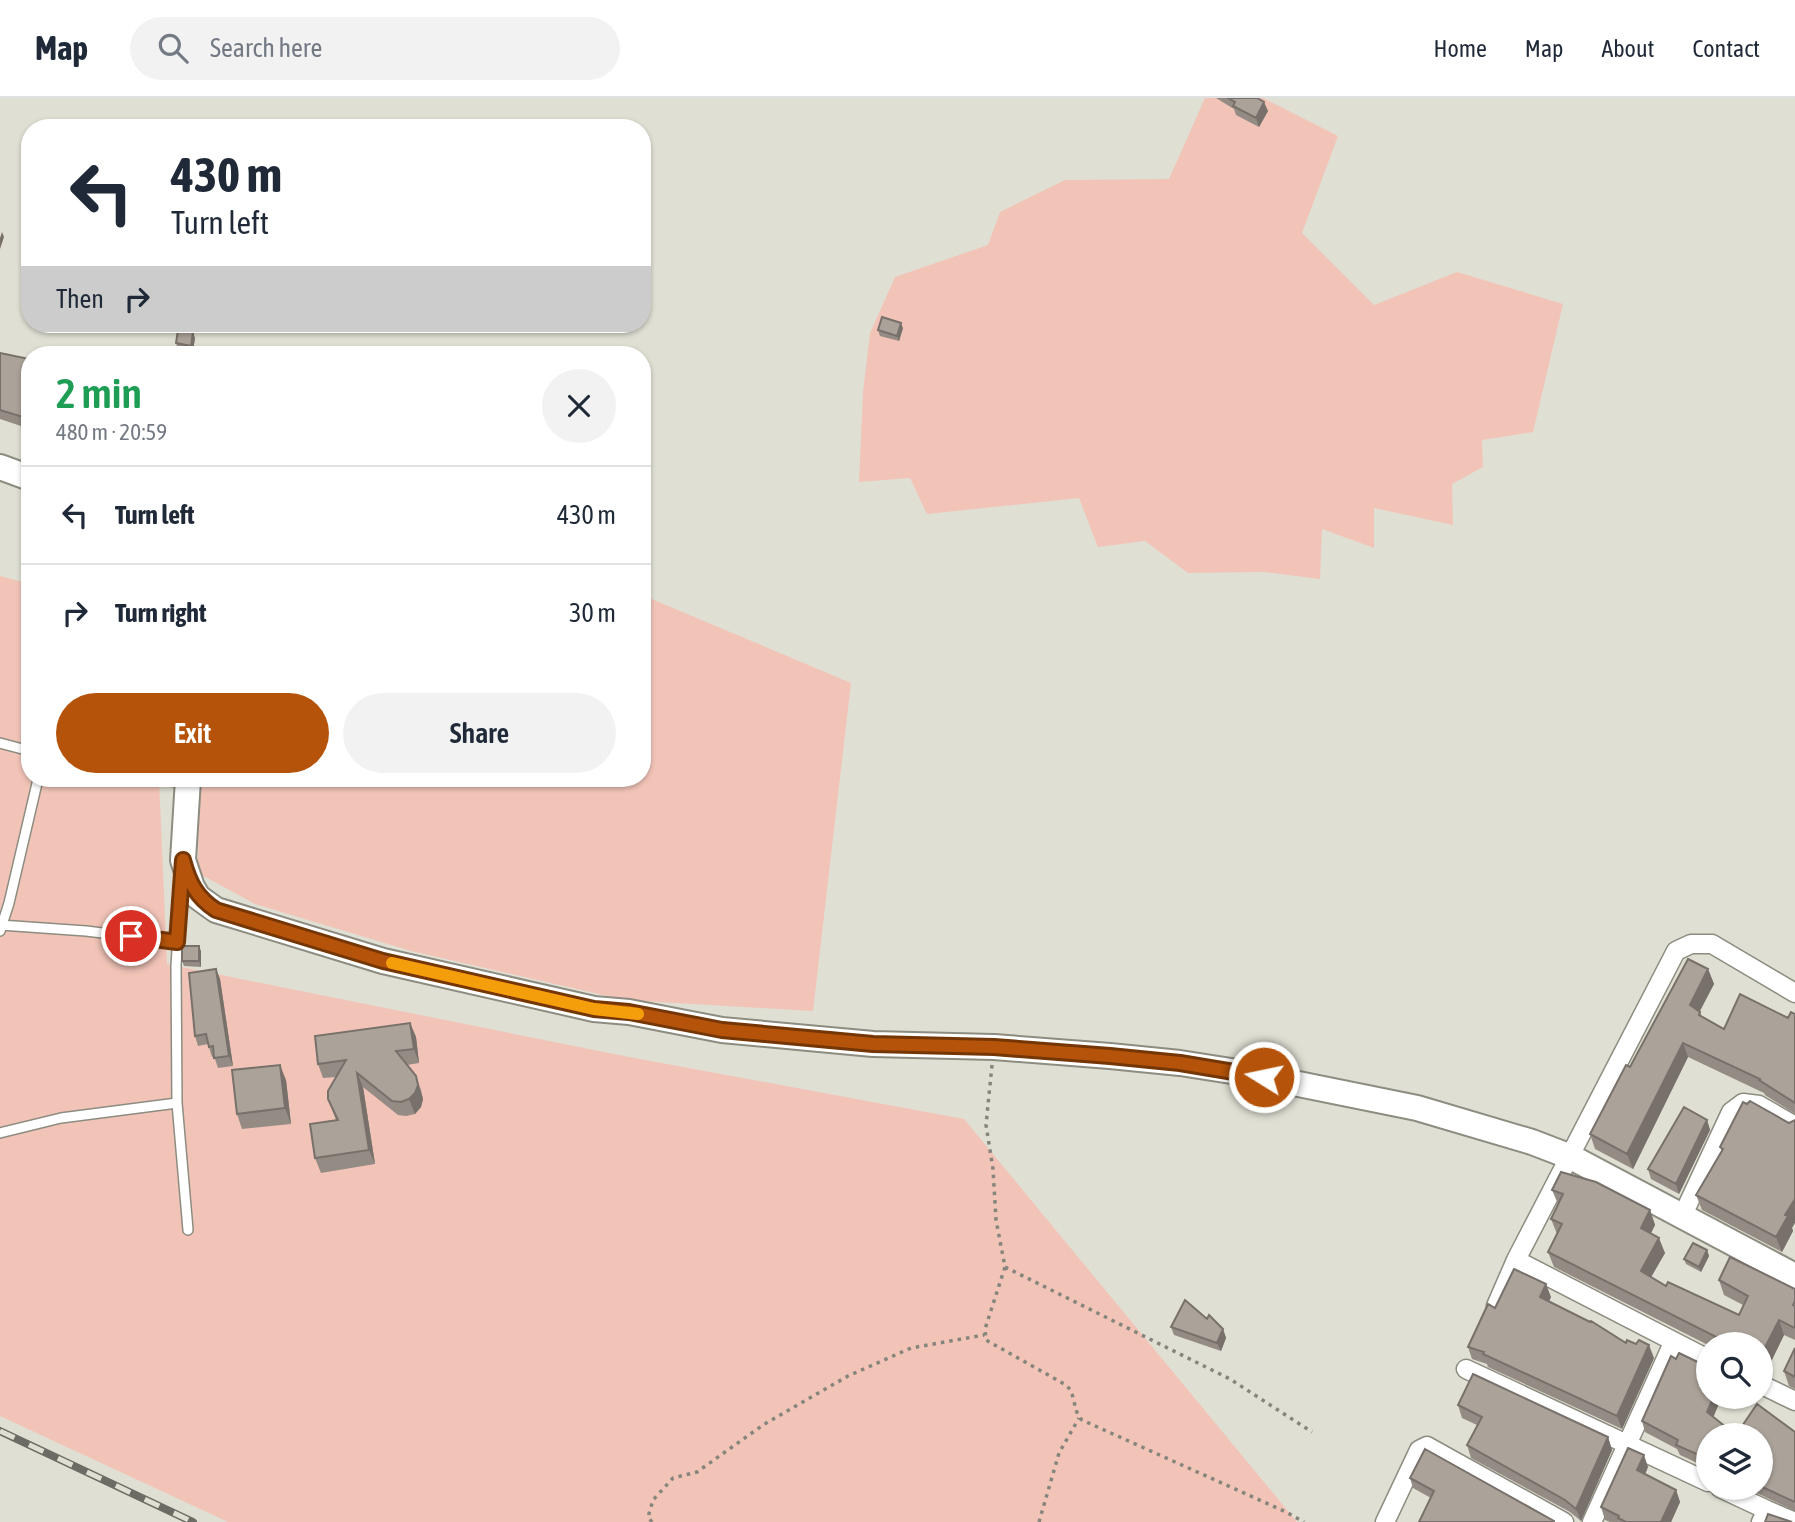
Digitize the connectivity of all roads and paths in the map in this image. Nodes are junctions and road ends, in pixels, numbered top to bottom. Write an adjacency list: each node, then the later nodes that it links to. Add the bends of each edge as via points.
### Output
1 (0, 467): 2 (street)
2 (21, 475)
3 (0, 743): 4 (lane)
4 (21, 749)
5 (36, 787): 8 (lane)
6 (188, 787): 7 (street)
7 (183, 860): 9 (lane); 11 (street, via 198,897 216,910 383,961 594,1009 722,1030 873,1044)
8 (1, 927): 9 (lane)
9 (177, 942): 12 (lane)
10 (1795, 993): 15 (street, via 1712,944 1691,944 1676,951)
11 (994, 1047): 15 (street, via 1244,1073 1417,1108); 19 (path, via 986,1125)
12 (177, 1102): 14 (lane, via 61,1118); 17 (lane)
13 (1795, 1126): 16 (street, via 1759,1105 1743,1103 1731,1112)
14 (0, 1133)
15 (1571, 1157): 16 (street); 18 (street)
16 (1682, 1217): 20 (street)
17 (188, 1230)
18 (1516, 1260): 21 (street); 23 (street)
19 (1004, 1267): 22 (path); 29 (path, via 1230,1379)
20 (1792, 1268)
21 (1496, 1306)
22 (984, 1335): 28 (path, via 990,1343 1066,1385 1073,1393); 34 (path, via 911,1348 848,1376 763,1424 697,1472 673,1478 653,1500 648,1517)
23 (1673, 1343): 24 (street); 30 (street)
24 (1696, 1354)
25 (1466, 1369): 30 (street)
26 (1773, 1390): 27 (street)
27 (1795, 1401)
28 (1079, 1418): 35 (path, via 1059,1453); 36 (path)
29 (1312, 1432)
30 (1628, 1444): 31 (street); 39 (street)
31 (1696, 1476)
32 (1739, 1500): 33 (street)
33 (1764, 1516): 40 (street)
34 (652, 1522)
35 (1039, 1522)
36 (1304, 1522)
37 (1385, 1522): 38 (street, via 1419,1450 1427,1446)
38 (1564, 1522)
39 (1592, 1522)
40 (1795, 1522)

